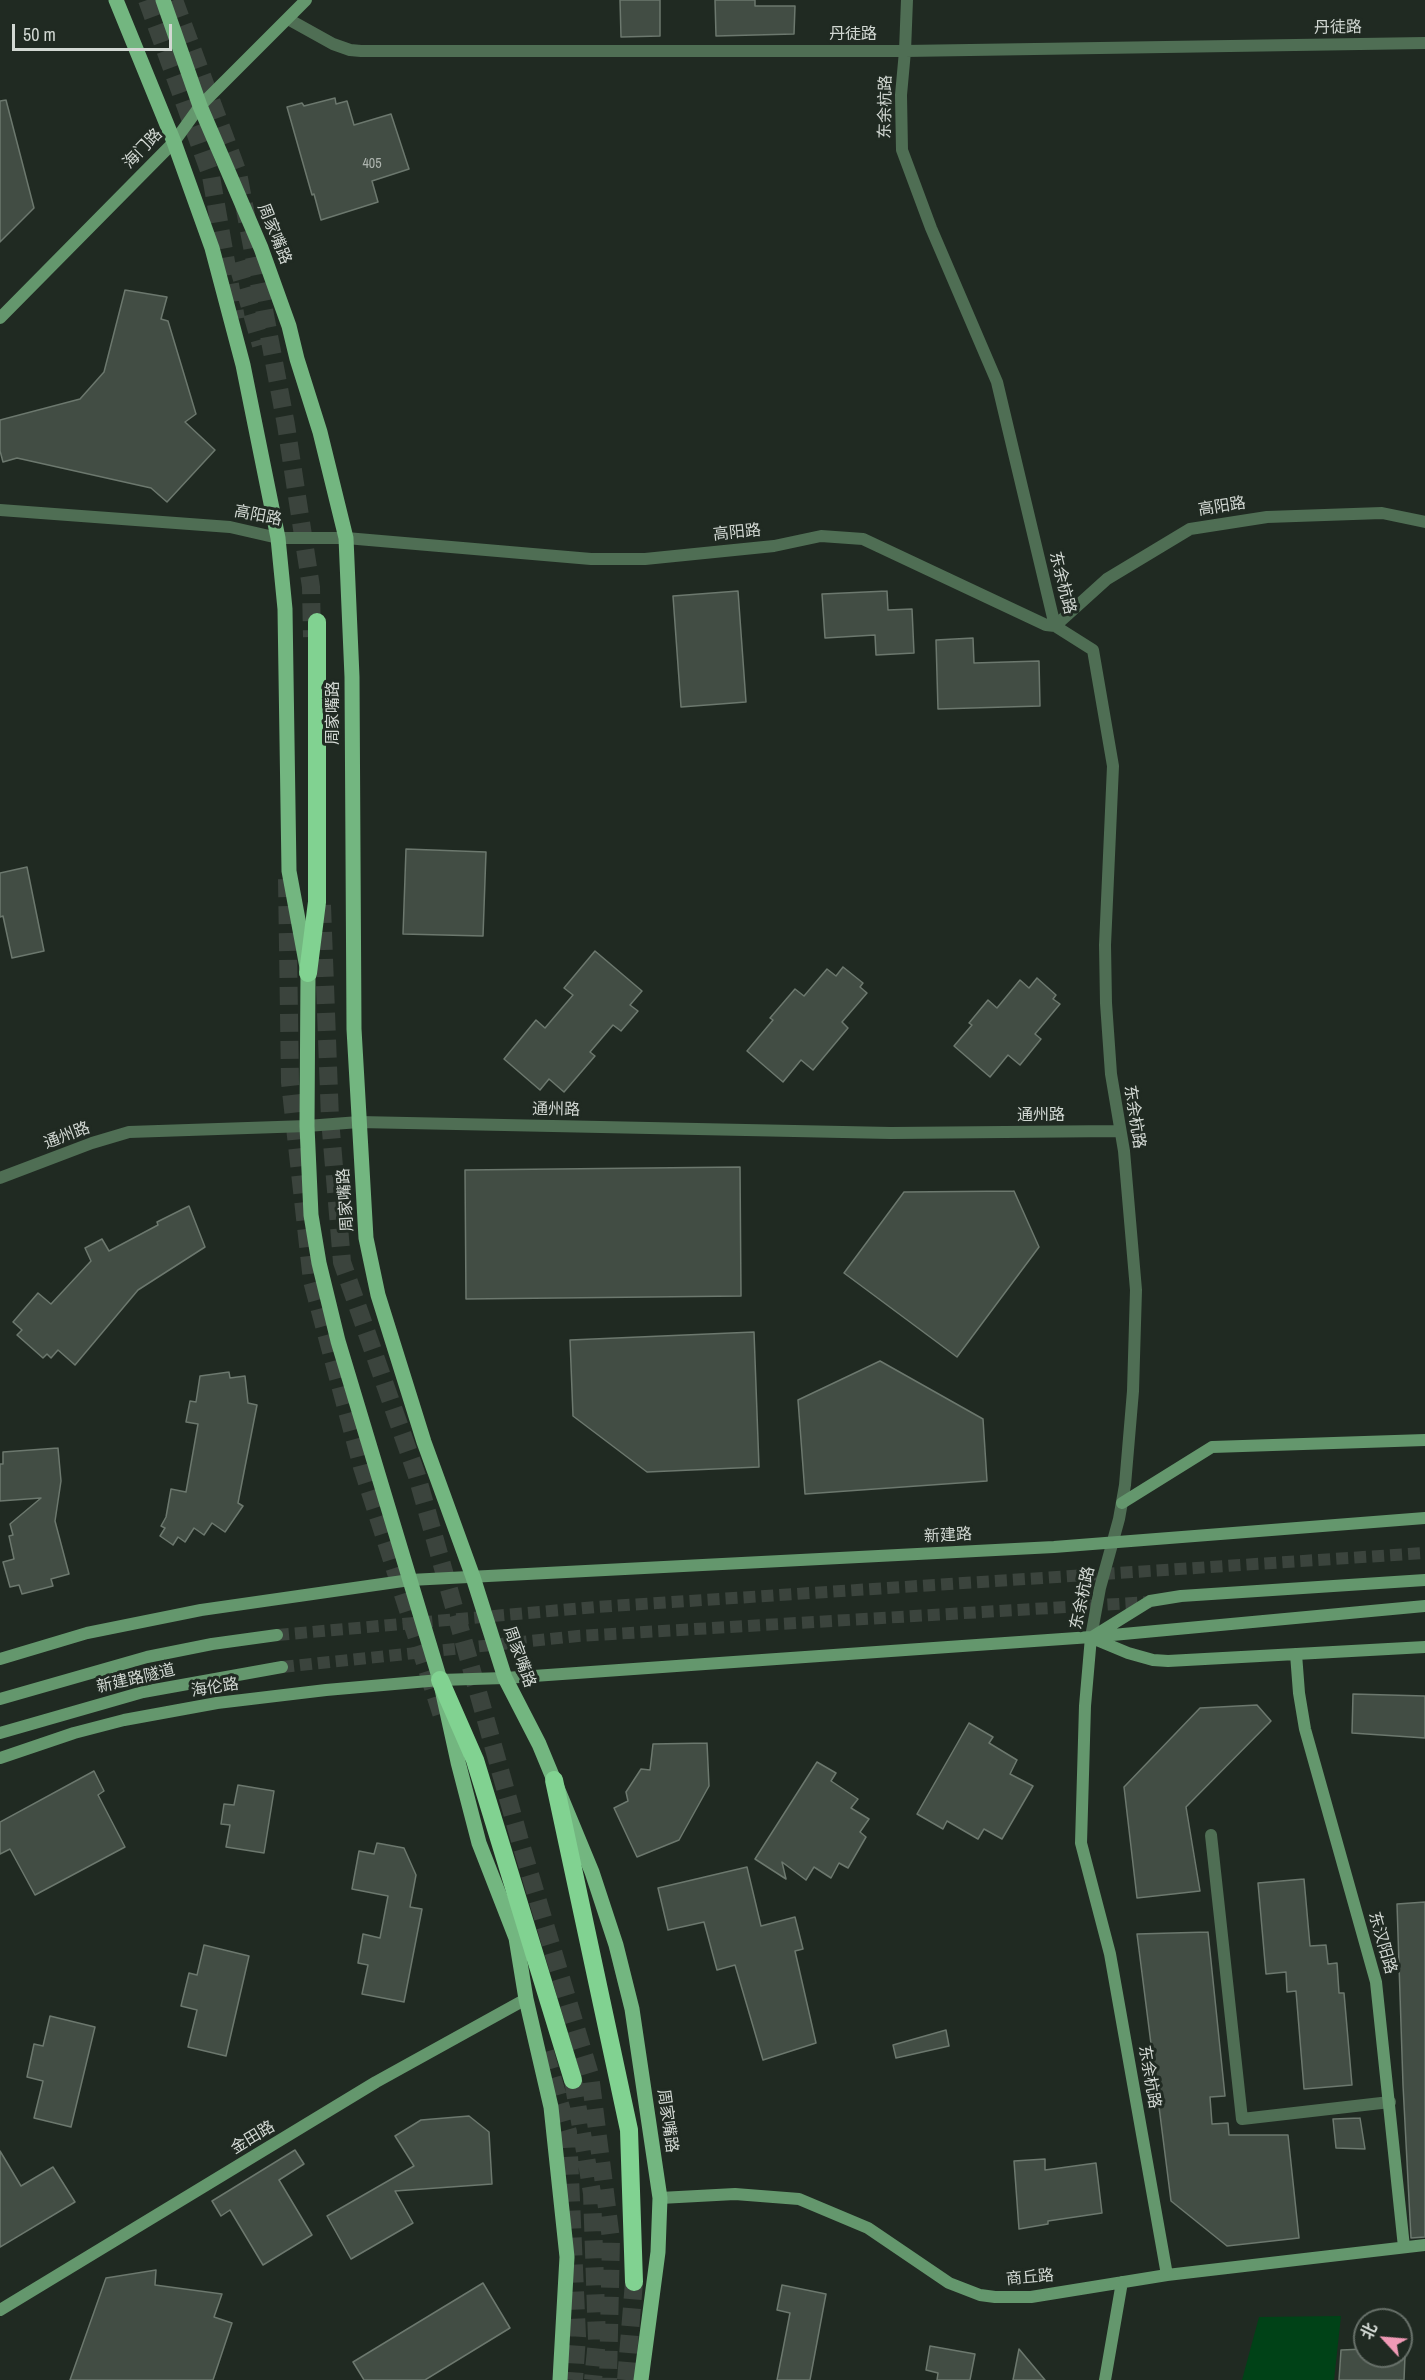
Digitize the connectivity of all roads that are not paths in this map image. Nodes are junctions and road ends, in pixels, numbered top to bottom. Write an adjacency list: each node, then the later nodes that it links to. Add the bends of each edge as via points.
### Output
1 (116, 0): 9 (main road, 周家嘴路)
2 (163, 0): 8 (main road, 周家嘴路)
3 (306, 0): 5 (main road, 海门路)
4 (907, 0): 7 (street, 东余杭路)
5 (288, 19): 7 (street, 丹徒路, via 333,44 361,51); 8 (main road, 海门路)
6 (1425, 43): 7 (street, 丹徒路)
7 (905, 51): 16 (street, 东余杭路, via 902,150 997,382)
8 (200, 106): 9 (main road, 海门路); 14 (main road, 周家嘴路, via 290,326)
9 (174, 142): 10 (main road, 海门路); 13 (main road, 周家嘴路, via 212,248 243,365)
10 (0, 318)
11 (0, 510): 13 (street, 高阳路, via 230,527)
12 (1425, 522): 16 (street, 高阳路, via 1382,513 1267,516 1190,528 1107,579)
13 (278, 538): 14 (street, 高阳路); 17 (main road, 周家嘴路, via 285,609 289,871)
14 (346, 538): 16 (street, 高阳路, via 591,559 645,559 763,547 821,536 863,538); 18 (main road, 周家嘴路)
15 (317, 622): 17 (highway, via 317,902)
16 (1055, 626): 20 (street, 东余杭路, via 1093,650 1113,766 1105,945 1111,1074)
17 (308, 974): 19 (main road, 周家嘴路)
18 (359, 1122): 19 (street, 通州路); 20 (street, 通州路, via 891,1133); 26 (main road, 周家嘴路, via 366,1238 378,1295 424,1442)
19 (307, 1126): 21 (street, 通州路, via 129,1132); 27 (main road, 周家嘴路, via 311,1215 319,1263 338,1341)
20 (1119, 1131): 23 (street, 东余杭路, via 1136,1290 1134,1391)
21 (0, 1178)
22 (1425, 1440): 23 (main road, via 1212,1447)
23 (1122, 1503): 25 (street, 东余杭路)
24 (1425, 1518): 25 (main road, 新建路)
25 (1113, 1542): 26 (main road, 新建路); 31 (street, 东余杭路)
26 (473, 1577): 27 (main road, 新建路); 36 (main road, 周家嘴路)
27 (411, 1580): 34 (main road, via 201,1610 87,1633); 37 (main road, 周家嘴路)
28 (1425, 1580): 31 (main road, via 1150,1601)
29 (1425, 1606): 31 (main road)
30 (277, 1635): 38 (main road, 新建路隧道, via 147,1657)
31 (1091, 1637): 33 (main road, via 1153,1660); 36 (main road); 49 (main road, 东余杭路, via 1084,1706 1081,1843 1110,1954)
32 (1425, 1647): 33 (main road)
33 (1296, 1654): 45 (main road, 东汉阳路, via 1305,1729 1376,1982)
34 (0, 1659)
35 (282, 1667): 39 (main road, 新建路隧道, via 143,1692)
36 (505, 1678): 37 (main road, 海伦路); 41 (main road, 周家嘴路)
37 (440, 1680): 40 (main road, 海伦路, via 217,1703 124,1720); 43 (main road, 周家嘴路, via 479,1844 516,1938); 44 (highway, via 475,1760)
38 (0, 1699)
39 (0, 1733)
40 (0, 1758)
41 (554, 1780): 46 (main road, 周家嘴路, via 592,1872 616,1945 632,2010); 50 (highway, via 629,2130)
42 (1211, 1835): 45 (street, via 1242,2119)
43 (526, 1999): 52 (main road, 金田路, via 376,2082); 53 (main road, 周家嘴路, via 551,2107 567,2257)
44 (573, 2080)
45 (1390, 2102): 48 (main road, 东汉阳路)
46 (660, 2198): 51 (main road, 商丘路, via 735,2194 799,2199 868,2228 949,2283 980,2295 1022,2298); 54 (main road, 周家嘴路, via 658,2252)
47 (1425, 2245): 48 (main road, 商丘路)
48 (1404, 2247): 49 (main road, 商丘路)
49 (1167, 2275): 51 (main road, 商丘路)
50 (634, 2282)
51 (1122, 2282): 55 (main road)
52 (0, 2310)
53 (560, 2380)
54 (641, 2380)
55 (1105, 2380)

